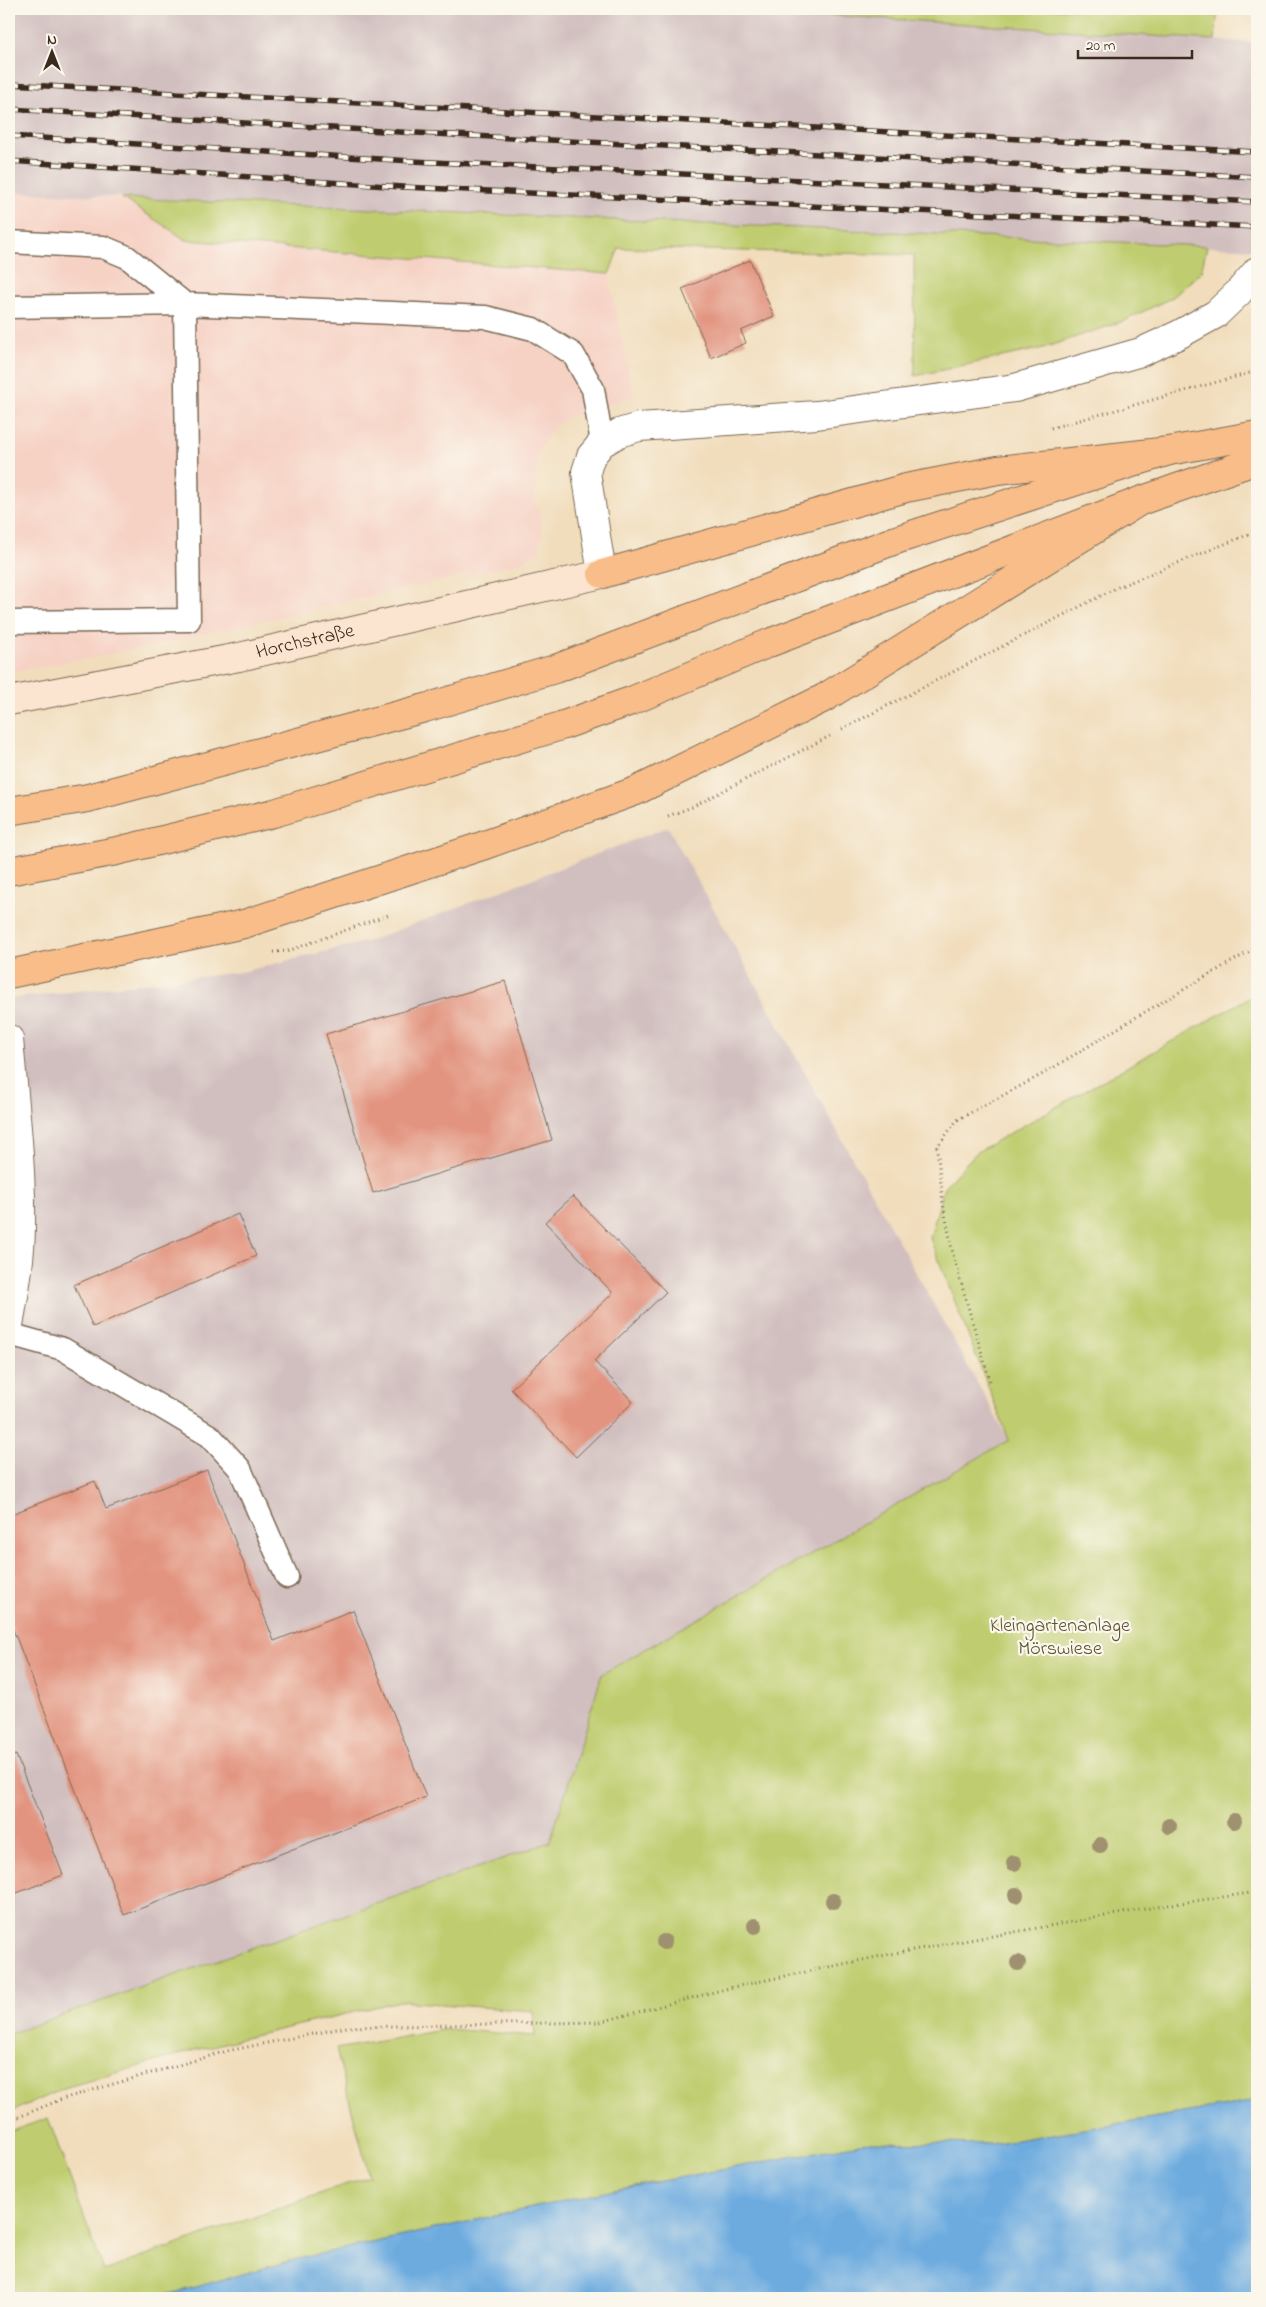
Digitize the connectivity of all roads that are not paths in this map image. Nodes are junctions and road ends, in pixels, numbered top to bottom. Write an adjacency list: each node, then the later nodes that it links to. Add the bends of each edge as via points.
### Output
1 (9, 242): 3 (lane, via 103,247 127,257)
2 (1257, 271): 6 (street, via 1216,314 1178,335 1141,352 1015,388 817,415 639,427)
3 (185, 304): 4 (lane); 6 (lane, via 485,317 533,329 573,354 594,389); 11 (lane, via 189,620)
4 (9, 306)
5 (1257, 435): 7 (main road)
6 (602, 443): 10 (street, via 586,472)
7 (1169, 451): 10 (main road, via 998,470 906,488); 13 (main road, via 893,541 555,669 425,708 88,798)
8 (1257, 460): 9 (main road)
9 (1140, 501): 14 (main road, via 561,726 274,813 117,851); 15 (main road, via 824,698 636,791 482,846 244,924)
10 (602, 574): 12 (street, Horchstraße, via 239,657)
11 (9, 622)
12 (9, 701)
13 (9, 811)
14 (9, 871)
15 (9, 974)
16 (9, 1039): 17 (street, via 20,1166 21,1223 18,1277)
17 (9, 1325)
18 (9, 1334): 19 (lane, via 63,1349 210,1436 240,1469)
19 (287, 1577)

